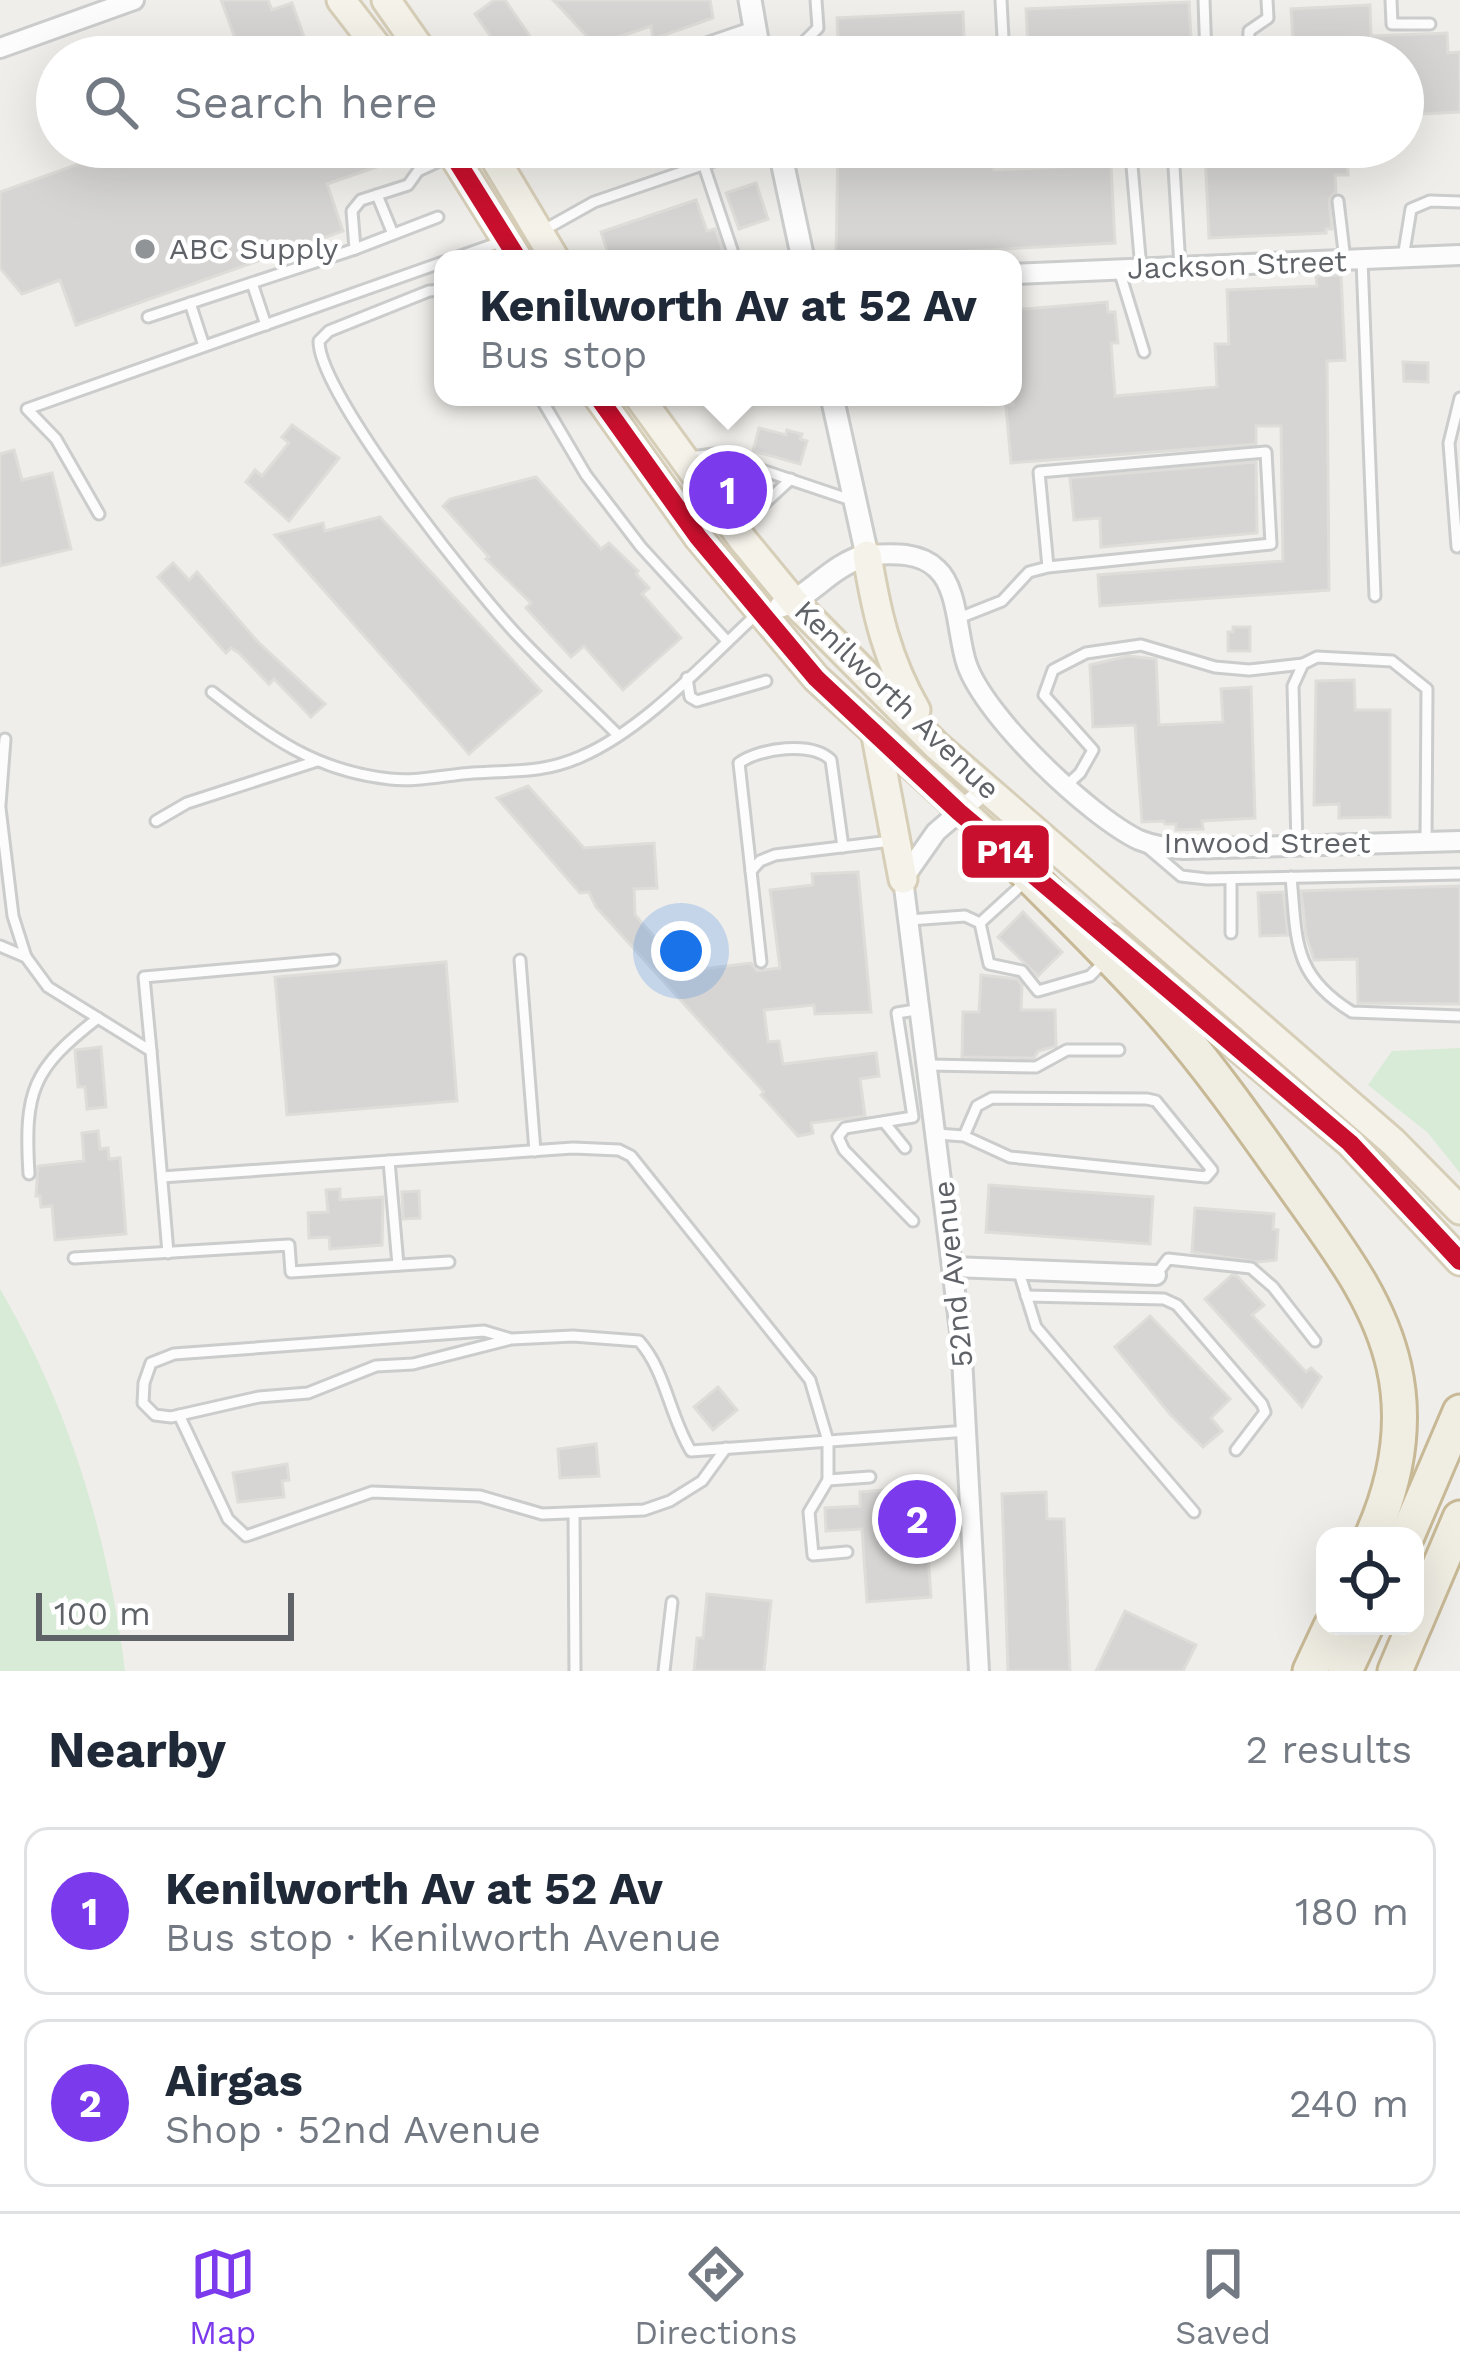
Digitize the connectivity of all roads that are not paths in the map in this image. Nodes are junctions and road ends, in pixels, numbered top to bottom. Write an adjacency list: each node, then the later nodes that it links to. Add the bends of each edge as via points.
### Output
1 (134, 0): 20 (street)
2 (340, 0): 12 (main road)
3 (386, 0): 13 (main road)
4 (750, 0): 11 (street)
5 (816, 0): 16 (lane, via 818,28)
6 (1001, 0): 17 (lane)
7 (1204, 0): 18 (lane)
8 (1267, 0): 19 (lane, via 1268,18)
9 (1391, 0): 10 (lane, via 1393,24)
10 (1430, 23)
11 (755, 32): 14 (street); 15 (street)
12 (368, 36)
13 (411, 36)
14 (743, 36)
15 (756, 36)
16 (810, 36)
17 (1003, 36)
18 (1205, 36)
19 (1249, 36)
20 (0, 48)
21 (423, 168): 29 (lane, via 408,185)
22 (462, 168): 36 (main road)
23 (500, 168): 33 (main road)
24 (698, 168): 33 (lane, via 594,202)
25 (705, 168): 38 (lane)
26 (783, 168): 39 (street)
27 (1132, 168): 45 (lane)
28 (1174, 168): 44 (lane)
29 (377, 195): 34 (lane); 35 (lane, via 352,211)
30 (1338, 201): 42 (lane)
31 (1460, 202): 41 (lane, via 1411,209)
32 (438, 217): 34 (lane)
33 (539, 233): 37 (main road)
34 (393, 234): 35 (lane)
35 (355, 249): 48 (lane)
36 (512, 249)
37 (549, 250)
38 (732, 250)
39 (800, 250)
40 (1460, 255): 41 (street, Jackson Street)
41 (1403, 258): 42 (street, Jackson Street)
42 (1353, 260): 44 (street, Jackson Street); 68 (lane)
43 (434, 265): 52 (lane)
44 (1180, 267): 45 (street, Jackson Street)
45 (1141, 269): 46 (street, Jackson Street)
46 (1119, 270): 47 (street, Jackson Street); 54 (lane)
47 (1022, 274)
48 (252, 283): 50 (lane); 52 (lane)
49 (434, 291): 77 (lane, via 329,331 319,356 341,402 433,530 517,635)
50 (190, 303): 51 (lane); 53 (lane)
51 (148, 317)
52 (266, 325): 53 (lane)
53 (204, 346): 63 (lane, via 27,409 56,439)
54 (1144, 352)
55 (1460, 398): 65 (lane, via 1449,443)
56 (545, 406): 72 (lane, via 641,547)
57 (604, 406): 70 (main road, Kenilworth Avenue)
58 (650, 406): 60 (main road, Kenilworth Avenue)
59 (834, 406): 62 (street)
60 (682, 458): 61 (lane, via 714,454); 64 (main road, Kenilworth Avenue)
61 (791, 479): 62 (lane); 64 (lane)
62 (856, 502): 66 (street)
63 (99, 514)
64 (736, 530): 69 (main road, Kenilworth Avenue)
65 (1457, 547)
66 (867, 555): 69 (street, via 833,568); 71 (street, Inwood Street, via 909,556 936,568); 80 (main road, via 894,673)
67 (1048, 566): 67 (lane, via 1040,472 1266,452 1271,544); 71 (lane, via 1029,572 1001,602)
68 (1376, 596)
69 (794, 602): 70 (street); 80 (main road, Kenilworth Avenue)
70 (758, 613): 72 (lane); 78 (main road, Kenilworth Avenue)
71 (955, 620): 82 (street, Inwood Street, via 982,697)
72 (728, 641): 74 (lane)
73 (1303, 664): 82 (lane, via 1215,667 1141,644 1086,653 1053,670 1044,695 1094,750); 90 (lane, via 1316,657 1392,661 1427,688); 91 (lane, via 1293,686)
74 (688, 678): 75 (lane, via 698,701); 77 (lane)
75 (766, 680)
76 (212, 692): 81 (lane, via 254,727)
77 (618, 735): 81 (lane, via 581,757 525,773 394,780)
78 (876, 736): 85 (main road, Kenilworth Avenue); 88 (main road)
79 (4, 739): 84 (lane)
80 (936, 745): 83 (main road, Kenilworth Avenue)
81 (317, 761): 86 (lane, via 187,803)
82 (1067, 784): 87 (street, Inwood Street)
83 (986, 789): 85 (street); 123 (main road, Kenilworth Avenue, via 1393,1142)
84 (0, 806): 104 (lane)
85 (958, 812): 93 (main road, Kenilworth Avenue); 99 (street)
86 (156, 821)
87 (1138, 839): 91 (street, Inwood Street, via 1184,849); 98 (lane, via 1181,876)
88 (896, 841): 92 (lane); 99 (main road)
89 (1460, 841): 90 (street, Inwood Street)
90 (1426, 842): 91 (street, Inwood Street)
91 (1298, 845)
92 (843, 847): 94 (lane, via 775,855); 94 (lane, via 824,752 750,755 740,763)
93 (1000, 847): 96 (highway); 127 (main road, Kenilworth Avenue, via 1350,1143)
94 (751, 871): 108 (lane)
95 (1460, 874): 97 (lane)
96 (1030, 877): 101 (lane); 105 (highway)
97 (1291, 877): 98 (lane); 110 (lane, via 1300,963 1340,1005)
98 (1231, 878): 102 (lane)
99 (903, 880): 100 (street, 52nd Avenue)
100 (909, 920): 101 (lane, via 965,916); 109 (street, 52nd Avenue)
101 (980, 923): 105 (lane, via 988,964 1022,971 1038,991 1090,976)
102 (1231, 933)
103 (0, 946): 104 (lane)
104 (26, 957): 111 (lane, via 48,986)
105 (1108, 958): 147 (highway, via 1218,1080 1382,1325 1400,1435)
106 (334, 960): 113 (lane, via 144,977)
107 (520, 960): 119 (lane)
108 (761, 962)
109 (922, 1009): 114 (street, 52nd Avenue); 115 (lane, via 896,1013 913,1117)
110 (1460, 1016)
111 (98, 1018): 113 (lane); 121 (lane, via 42,1070 26,1125)
112 (1119, 1050): 114 (lane, via 1067,1050 1036,1066)
113 (151, 1051): 122 (lane)
114 (929, 1065): 116 (street, 52nd Avenue)
115 (884, 1122): 118 (lane); 124 (lane, via 845,1128 838,1137)
116 (937, 1134): 117 (lane); 130 (street, 52nd Avenue)
117 (964, 1136): 117 (lane, via 1010,1157 1206,1177 1211,1170 1147,1099 992,1098 977,1106)
118 (905, 1148)
119 (536, 1151): 120 (lane); 139 (lane, via 619,1150 643,1167 810,1380)
120 (389, 1161): 122 (lane); 129 (lane)
121 (28, 1174)
122 (162, 1177): 125 (lane)
123 (1460, 1210)
124 (913, 1221)
125 (168, 1252): 126 (lane); 129 (lane, via 289,1245 291,1272)
126 (74, 1258)
127 (1460, 1261)
128 (449, 1262): 129 (lane)
129 (398, 1265)
130 (953, 1267): 131 (street); 138 (street, 52nd Avenue)
131 (1018, 1269): 132 (street); 133 (lane)
132 (1156, 1275): 135 (lane, via 1168,1259 1251,1268)
133 (1026, 1296): 141 (lane, via 1177,1305 1265,1412); 144 (lane, via 1036,1328)
134 (512, 1339): 137 (lane, via 376,1366 308,1393); 137 (lane, via 484,1331 174,1354 151,1364 143,1403 155,1415); 140 (lane, via 639,1341 654,1358 691,1451)
135 (1315, 1341)
136 (1460, 1412): 148 (highway)
137 (179, 1415): 145 (lane, via 228,1519 246,1536 372,1492 480,1496 542,1514)
138 (968, 1431): 139 (lane); 157 (street, 52nd Avenue)
139 (828, 1441): 140 (lane); 143 (lane)
140 (726, 1448): 145 (lane, via 702,1481 670,1501)
141 (1236, 1450)
142 (870, 1477): 143 (lane)
143 (828, 1480): 149 (lane, via 809,1512 813,1555)
144 (1194, 1512)
145 (574, 1514): 155 (lane)
146 (1460, 1518): 151 (highway)
147 (1375, 1527)
148 (1411, 1527)
149 (847, 1552)
150 (672, 1601): 156 (lane)
151 (1424, 1604)
152 (1326, 1635): 158 (highway)
153 (1362, 1635): 159 (highway)
154 (1411, 1635): 160 (highway)
155 (575, 1671)
156 (664, 1671)
157 (979, 1671)
158 (1310, 1671)
159 (1345, 1671)
160 (1395, 1671)

